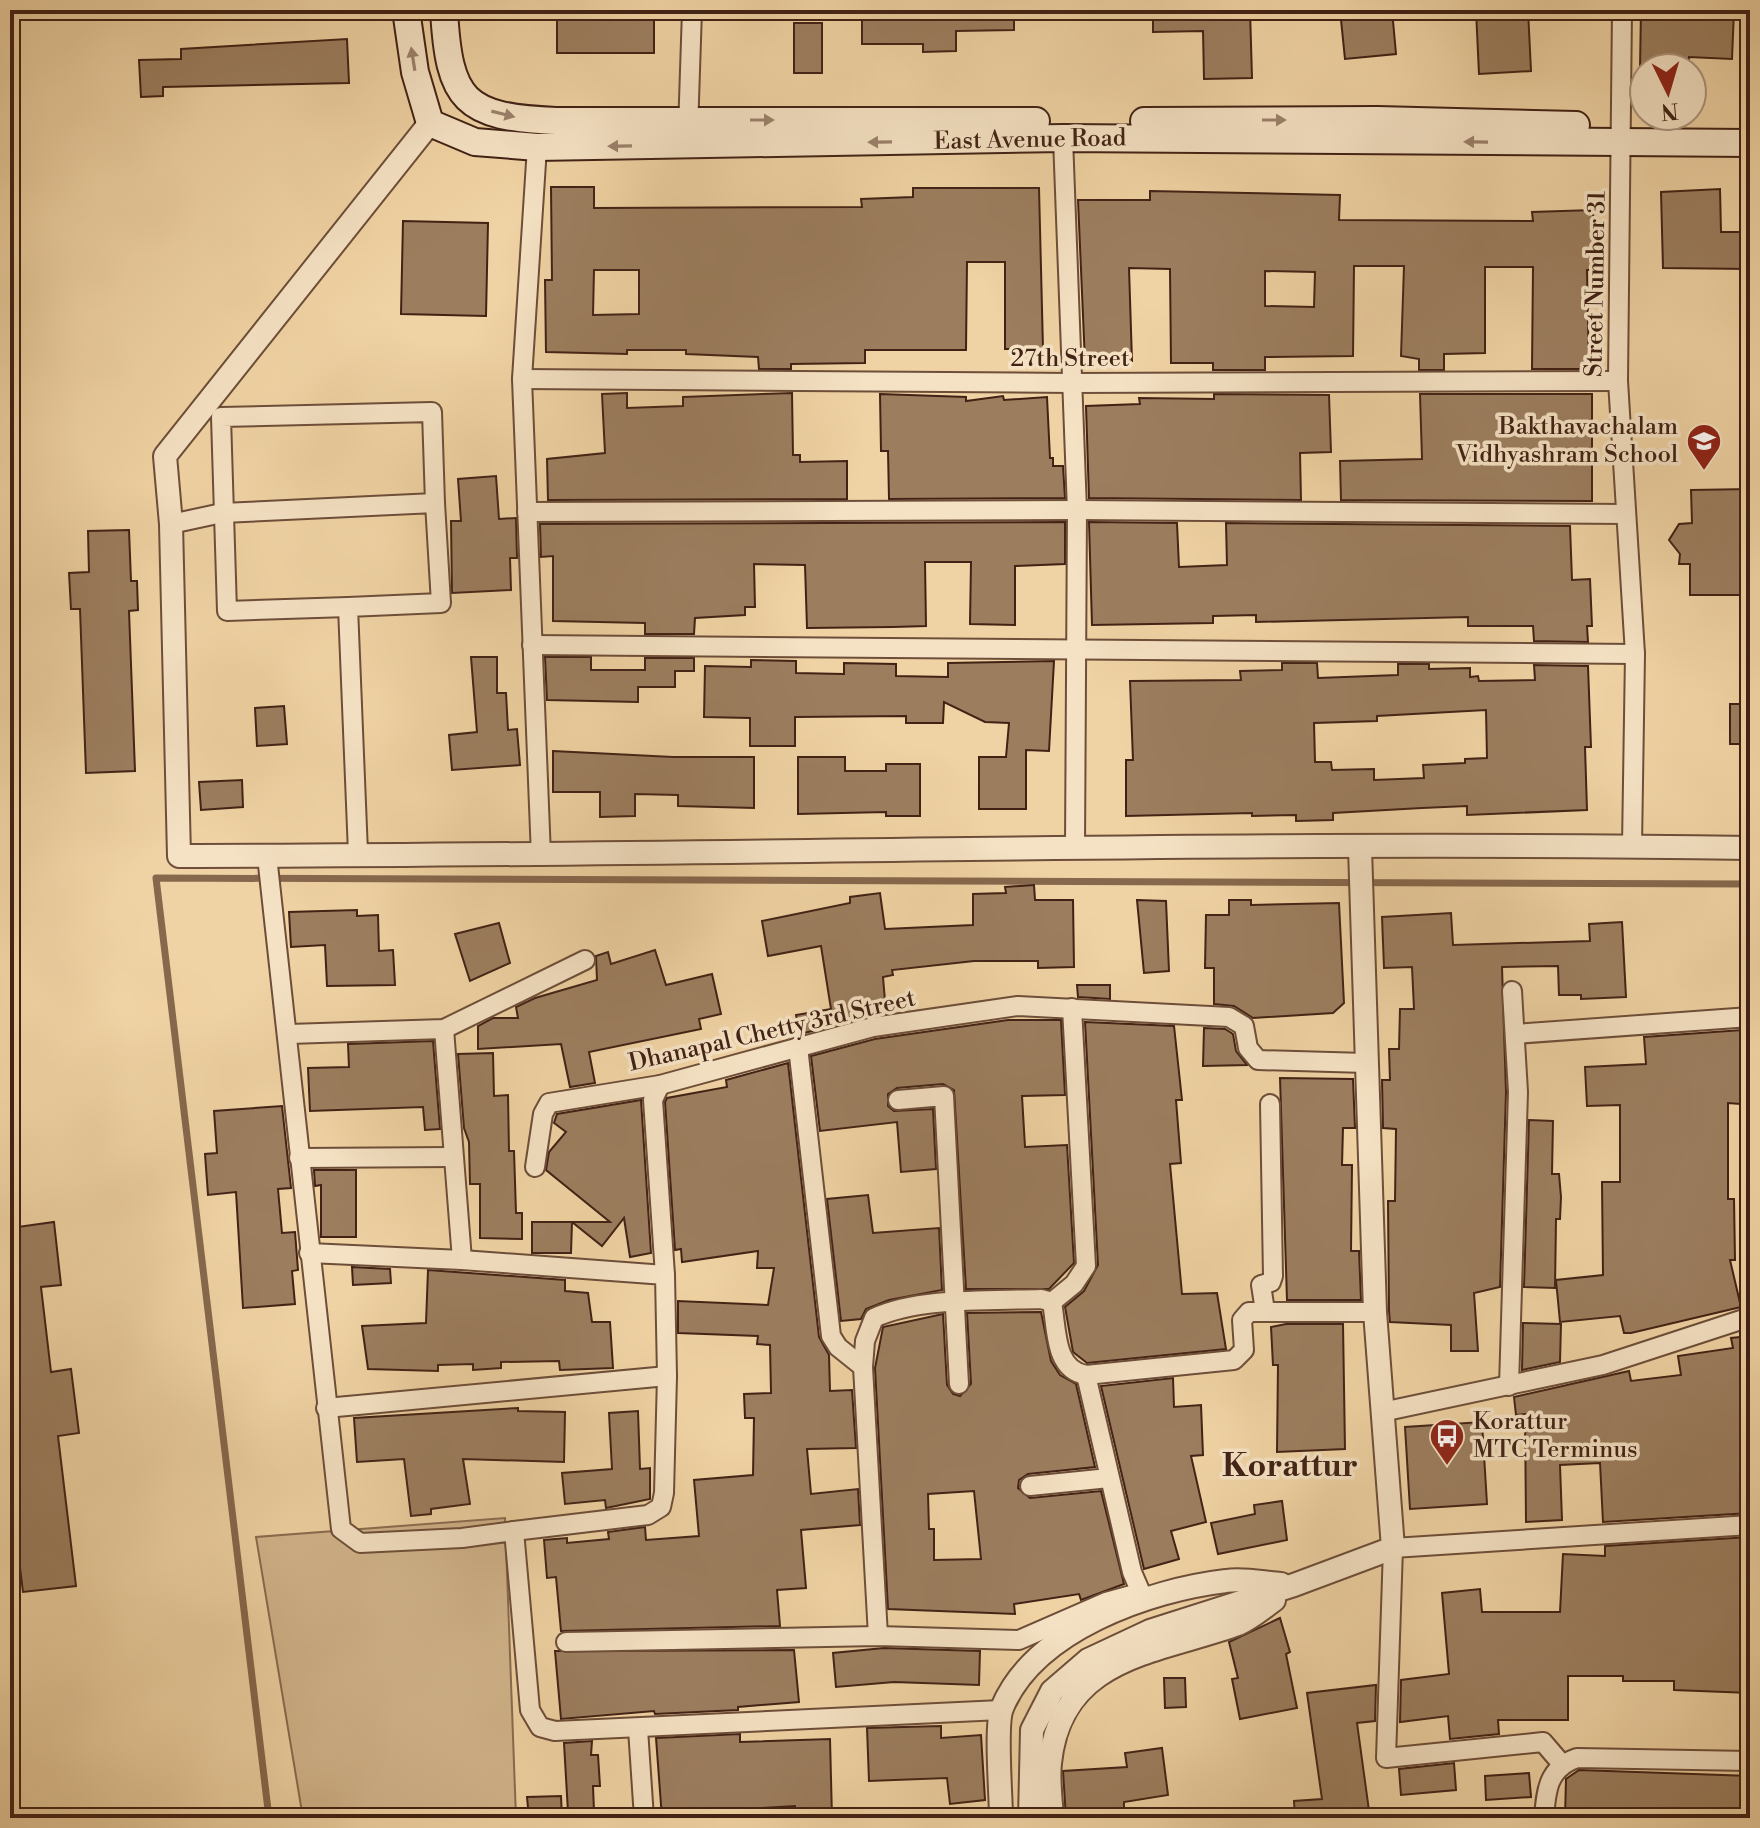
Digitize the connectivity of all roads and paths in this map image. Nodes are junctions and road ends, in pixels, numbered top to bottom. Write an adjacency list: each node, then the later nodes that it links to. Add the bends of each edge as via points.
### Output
1 (406, 10): 5 (main road, one-way to 1, via 415,72)
2 (444, 10): 7 (main road, East Avenue Road, one-way to 7, via 451,72 465,98 481,108 541,120)
3 (692, 10): 7 (street)
4 (1622, 10): 8 (street, Street Number 31)
5 (430, 123): 11 (main road, East Avenue Road, via 475,142); 20 (street, via 165,456)
6 (1750, 126): 8 (main road, East Avenue Road)
7 (688, 132): 8 (main road, East Avenue Road, one-way to 8, via 1377,120); 9 (main road, East Avenue Road, one-way to 7); 11 (main road, East Avenue Road, one-way to 11)
8 (1621, 135): 9 (main road, East Avenue Road, one-way to 9); 10 (main road, East Avenue Road); 13 (street, Street Number 31)
9 (1063, 138): 14 (street)
10 (1750, 143)
11 (537, 147): 12 (street)
12 (522, 379): 14 (street, 27th Street); 17 (street)
13 (1618, 381): 14 (street, 27th Street); 19 (street, Street Number 31)
14 (1072, 383): 16 (street)
15 (435, 503): 18 (street); 18 (street, via 432,412 221,417); 21 (street, via 441,603)
16 (1077, 510): 17 (street); 19 (street); 23 (street)
17 (527, 512): 22 (street)
18 (222, 513): 20 (street); 21 (street, via 227,611)
19 (1625, 514): 24 (street, Street Number 31)
20 (171, 524): 30 (street, via 179,856)
21 (348, 607): 29 (street)
22 (532, 645): 23 (street); 31 (street)
23 (1078, 650): 24 (street); 26 (street)
24 (1635, 654): 25 (street, Street Number 31)
25 (1632, 846): 27 (street); 28 (street)
26 (1075, 847): 27 (street); 31 (street)
27 (1360, 848): 40 (street)
28 (1750, 848)
29 (358, 853): 30 (street); 31 (street)
30 (267, 856): 37 (street)
31 (541, 856)
32 (585, 960): 36 (street)
33 (1512, 991): 38 (street)
34 (1072, 1008): 39 (street, Dhanapal Chetty 3rd Street, via 1018,1006 931,1018); 40 (street, Dhanapal Chetty 3rd Street, via 1229,1017 1244,1026 1248,1048 1258,1060); 50 (street, via 1086,1266)
35 (1750, 1017): 38 (street)
36 (444, 1029): 37 (street); 44 (street)
37 (289, 1034): 45 (street)
38 (1515, 1034): 59 (street)
39 (798, 1047): 41 (street, Dhanapal Chetty 3rd Street); 55 (street, via 831,1336)
40 (1366, 1063): 53 (street)
41 (660, 1085): 46 (street, Dhanapal Chetty 3rd Street, via 549,1103); 49 (street, via 653,1100)
42 (898, 1100): 51 (street, via 944,1096)
43 (1270, 1104): 52 (street, via 1273,1276 1261,1285)
44 (452, 1157): 45 (street); 48 (street)
45 (299, 1158): 47 (street)
46 (535, 1167)
47 (309, 1253): 48 (street); 60 (street)
48 (462, 1260): 49 (street)
49 (665, 1275): 57 (street)
50 (1052, 1302): 51 (street); 56 (street, via 1063,1364 1072,1373)
51 (957, 1303): 55 (street, via 874,1318); 58 (street)
52 (1265, 1311): 53 (street); 56 (street, via 1249,1312 1242,1320 1244,1350 1234,1360)
53 (1375, 1312): 61 (street)
54 (1750, 1317): 59 (street, via 1603,1365)
55 (863, 1367): 69 (street)
56 (1086, 1375): 62 (street)
57 (667, 1376): 60 (street); 65 (street, via 661,1507 648,1515)
58 (959, 1384)
59 (1509, 1386): 61 (street)
60 (326, 1408): 65 (street, via 338,1521 360,1543)
61 (1382, 1412): 66 (street)
62 (1109, 1478): 63 (street); 68 (street)
63 (1030, 1486)
64 (1750, 1525): 66 (street)
65 (514, 1531): 72 (street, via 530,1710 540,1727)
66 (1393, 1548): 67 (street); 74 (street, via 1386,1758 1543,1742)
67 (1294, 1585): 68 (street, via 1229,1580); 77 (street, via 1150,1631 1088,1660 1052,1691 1032,1730); 78 (street, via 1241,1623 1133,1654 1096,1675 1057,1732 1050,1763)
68 (1143, 1596): 69 (street, via 1106,1602 1019,1640); 71 (street, via 1069,1632 1030,1663)
69 (878, 1636): 70 (street)
70 (566, 1642)
71 (1001, 1710): 72 (street); 76 (street)
72 (638, 1729): 75 (street)
73 (1750, 1761): 74 (street, via 1577,1758)
74 (1561, 1763): 79 (street, via 1552,1774)
75 (644, 1818)
76 (1001, 1818)
77 (1030, 1818)
78 (1052, 1818)
79 (1544, 1818)

